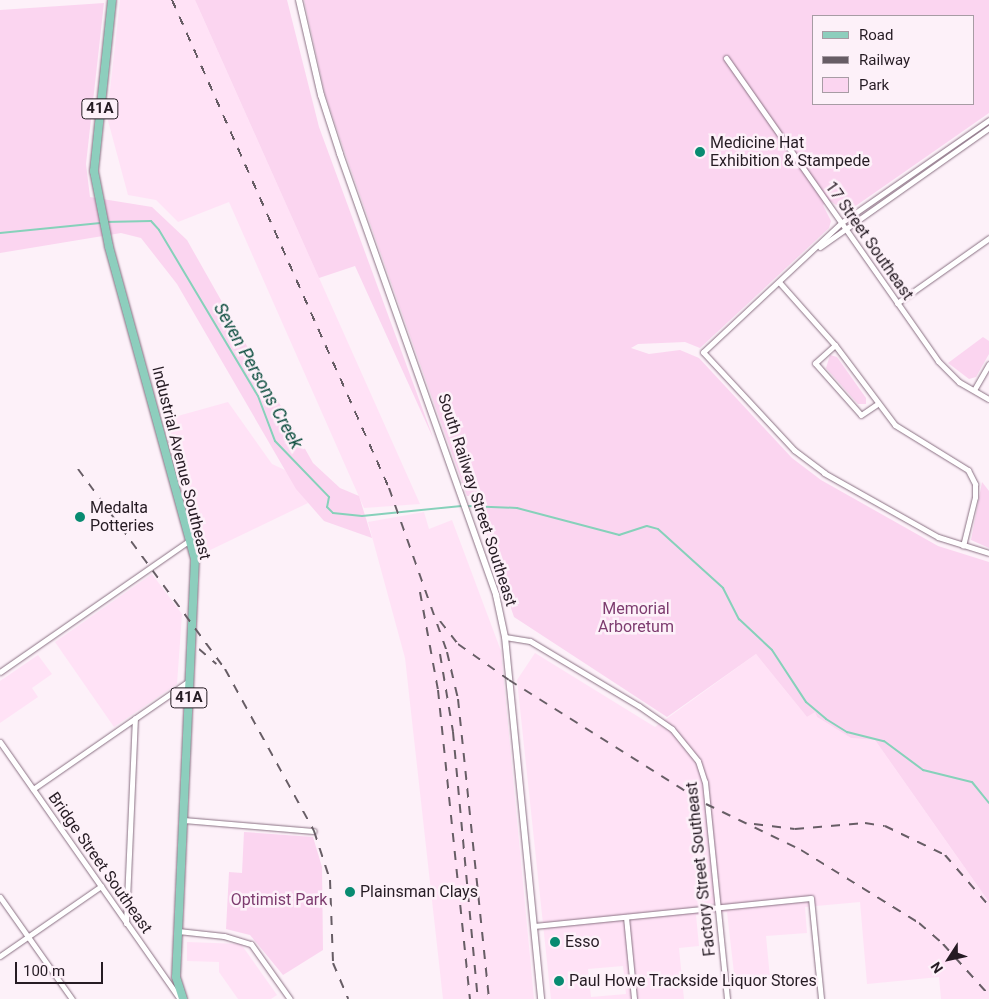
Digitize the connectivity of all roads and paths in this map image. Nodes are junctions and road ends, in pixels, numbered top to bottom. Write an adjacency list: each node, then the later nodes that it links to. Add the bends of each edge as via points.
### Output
1 (112, 0): 17 (main road, Industrial Avenue Southeast / 41A, via 94,171 109,247)
2 (299, 0): 20 (street, South Railway Street Southeast, via 311,58 340,154 496,595)
3 (726, 58): 6 (street, 17 Street Southeast)
4 (989, 120): 6 (street)
5 (989, 128): 7 (street)
6 (841, 223): 7 (street, 17 Street Southeast); 9 (street)
7 (846, 229): 9 (street); 11 (street, 17 Street Southeast)
8 (989, 238): 11 (street)
9 (803, 259): 10 (street)
10 (779, 282): 12 (street); 18 (street, via 703,352 794,450 824,473 938,537)
11 (897, 303): 14 (street, 17 Street Southeast, via 938,361)
12 (835, 345): 16 (street); 16 (street, via 815,363 861,415)
13 (989, 364): 14 (street)
14 (974, 390): 15 (street, 17 Street Southeast)
15 (989, 399)
16 (876, 405): 18 (street, via 894,425 968,470 975,484 975,497)
17 (190, 540): 21 (street); 22 (main road, Industrial Avenue Southeast / 41A, via 195,559)
18 (963, 546): 19 (street)
19 (989, 553)
20 (505, 637): 30 (street, Factory Street Southeast, via 525,638 578,668 665,723 690,749 705,782); 33 (street, South Railway Street Southeast)
21 (0, 672)
22 (190, 681): 23 (street); 26 (main road, Industrial Avenue Southeast / 41A)
23 (135, 718): 25 (street); 32 (street)
24 (0, 742): 25 (street, Bridge Street Southeast)
25 (33, 790): 28 (street, Bridge Street Southeast)
26 (183, 820): 27 (street); 34 (main road, Industrial Avenue Southeast / 41A)
27 (314, 831)
28 (101, 886): 32 (street, Bridge Street Southeast); 35 (street)
29 (0, 897): 35 (street)
30 (717, 907): 31 (street); 42 (street, Factory Street Southeast); 43 (street, via 811,898)
31 (626, 917): 33 (street); 41 (street)
32 (126, 923): 38 (street, Bridge Street Southeast)
33 (534, 926): 40 (street, South Railway Street Southeast)
34 (178, 931): 38 (main road, Industrial Avenue Southeast / 41A, via 176,977); 39 (street, via 224,936 251,944)
35 (28, 937): 36 (street); 37 (street)
36 (0, 956)
37 (72, 999)
38 (182, 999)
39 (290, 999)
40 (541, 999)
41 (634, 999)
42 (727, 999)
43 (821, 999)

